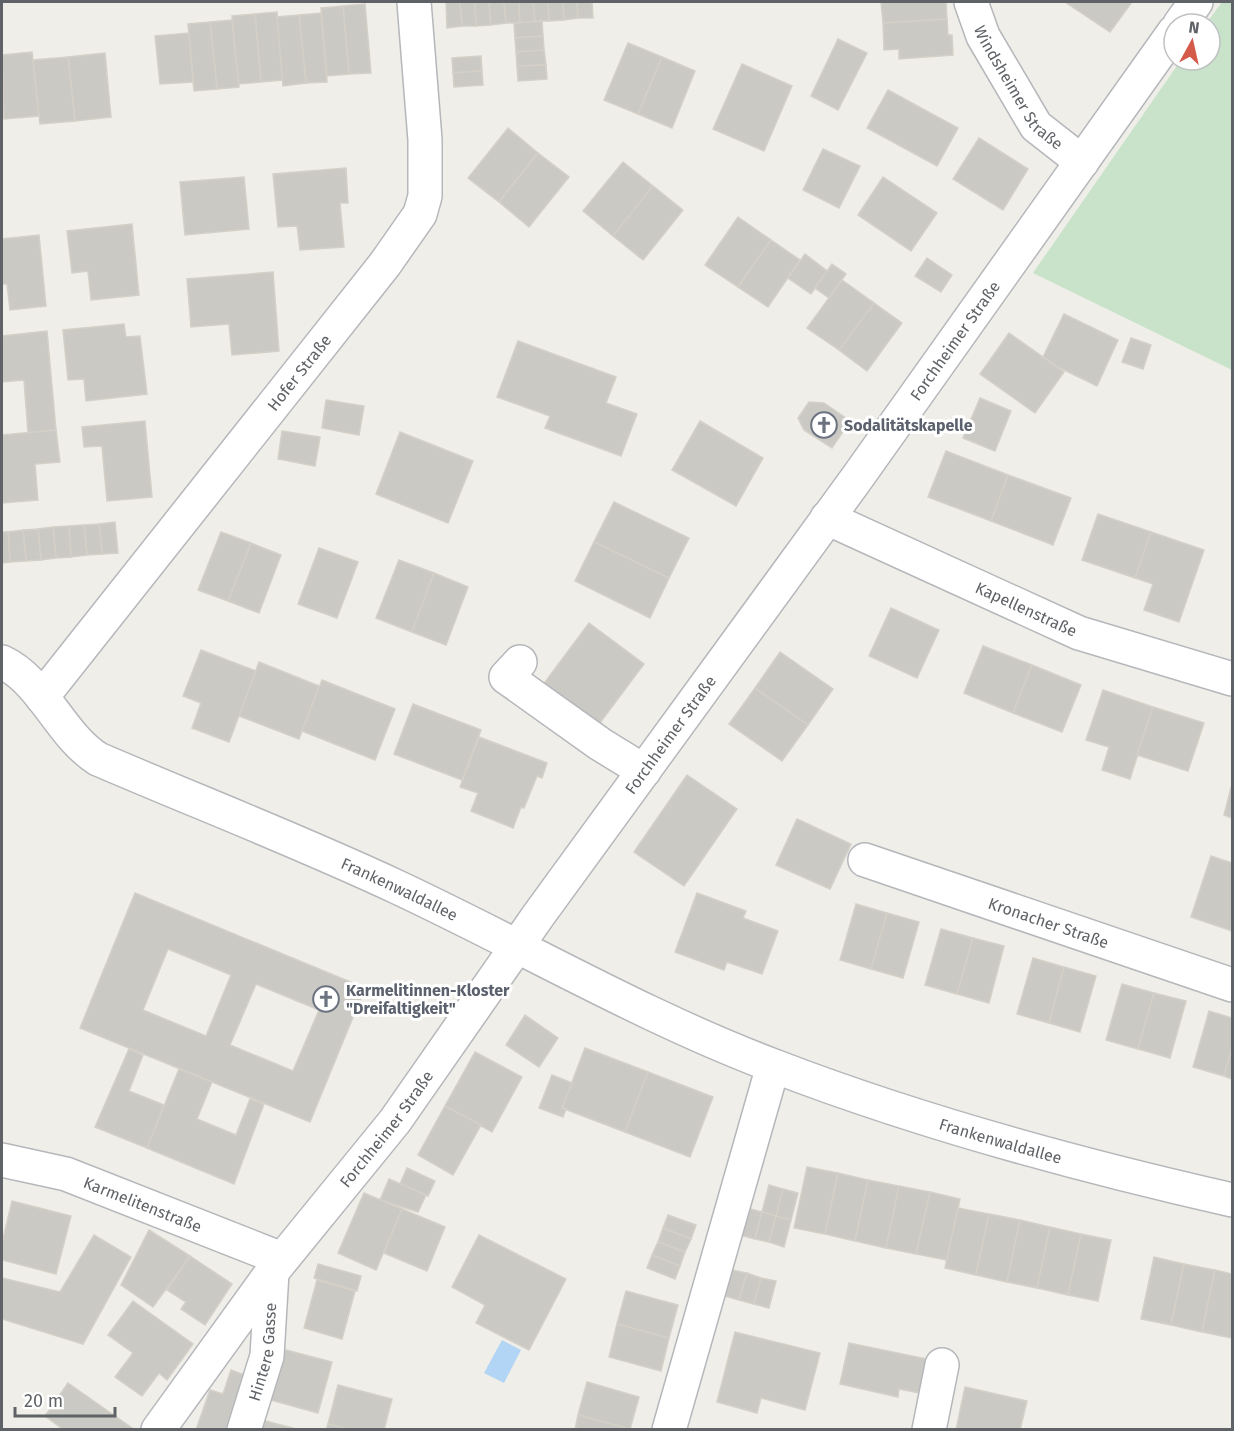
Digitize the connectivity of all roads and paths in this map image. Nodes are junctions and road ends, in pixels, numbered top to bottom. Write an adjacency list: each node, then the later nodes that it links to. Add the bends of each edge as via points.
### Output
1 (414, 2): 9 (street, Hofer Straße, via 426,182 420,214 385,264)
2 (971, 2): 4 (street, Windsheimer Straße, via 983,36 1036,126)
3 (1162, 49): 4 (street, Forchheimer Straße)
4 (1082, 162): 5 (street, Forchheimer Straße)
5 (827, 518): 8 (street, Kapellenstraße, via 1079,633); 10 (street, Forchheimer Straße)
6 (2, 662): 9 (street, Frankenwaldallee, via 18,670)
7 (520, 662): 10 (street, via 506,676)
8 (1233, 679)
9 (42, 697): 12 (street, Frankenwaldallee, via 75,740 98,759 396,887)
10 (644, 771): 12 (street, Forchheimer Straße)
11 (865, 860): 13 (street, Kronacher Straße)
12 (518, 947): 14 (street, Frankenwaldallee, via 666,1021); 17 (street, Forchheimer Straße, via 394,1121)
13 (1233, 986)
14 (773, 1066): 16 (street, Frankenwaldallee, via 1000,1140); 21 (street)
15 (2, 1160): 17 (street, Karmelitenstraße, via 66,1174)
16 (1233, 1200)
17 (277, 1265): 19 (street, Forchheimer Straße); 20 (street, Hintere Gasse, via 267,1356)
18 (942, 1365): 22 (street)
19 (158, 1430)
20 (244, 1430)
21 (669, 1430)
22 (929, 1430)

